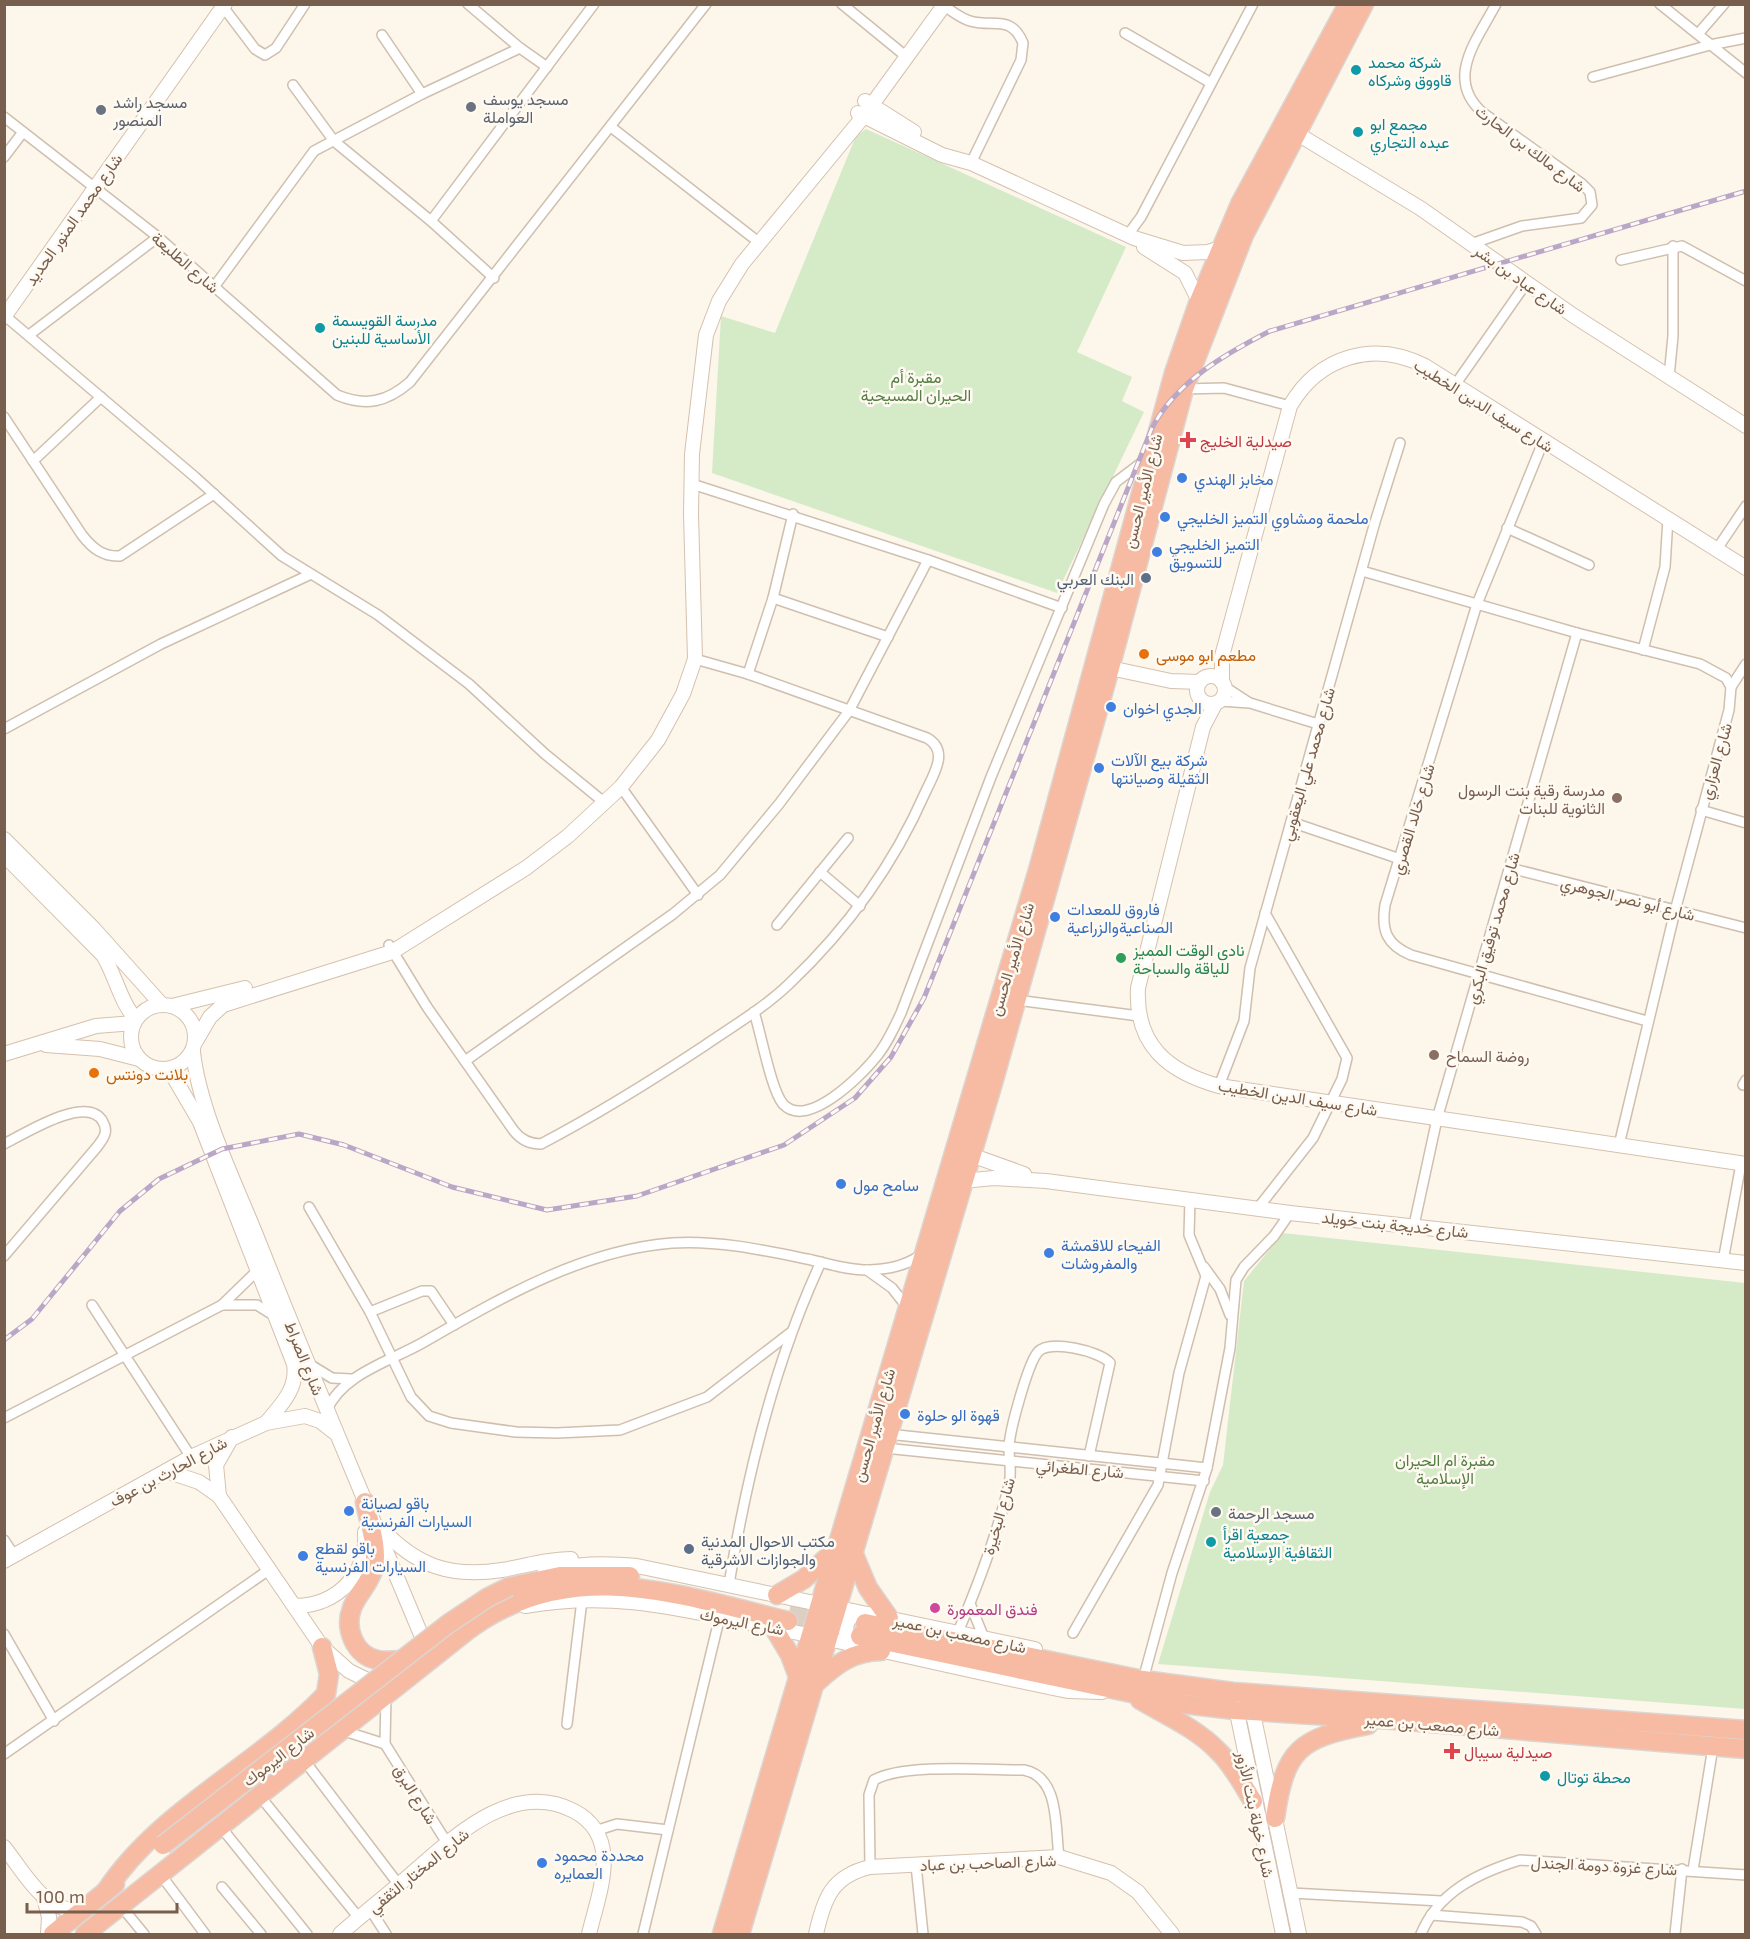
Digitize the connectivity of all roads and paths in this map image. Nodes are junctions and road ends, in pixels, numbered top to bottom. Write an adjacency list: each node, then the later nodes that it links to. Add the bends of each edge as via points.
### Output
1 (305, 4): 13 (street, via 269,54 258,52)
2 (468, 4): 19 (street)
3 (594, 4): 21 (street)
4 (706, 4): 29 (street)
5 (842, 4): 20 (street)
6 (1254, 4): 24 (street)
7 (1348, 4): 42 (highway, شارع الأمير الحسن, via 1240,204)
8 (1364, 4): 31 (highway, شارع الأمير الحسن)
9 (1496, 4): 40 (street, شارع مالك بن الحارث, via 1466,65 1466,92 1483,113 1582,184 1590,192 1592,205 1581,218 1522,226)
10 (1660, 4): 15 (street)
11 (1724, 4): 15 (street)
12 (945, 5): 20 (street); 34 (street, via 971,21 1013,27 1023,43 1021,60)
13 (224, 6): 35 (street, شارع محمد المنور الحديد)
14 (1125, 33): 24 (street)
15 (1698, 34): 18 (street)
16 (382, 35): 26 (street)
17 (1746, 39): 18 (street)
18 (1710, 45): 22 (street); 23 (street)
19 (520, 48): 21 (street); 26 (street)
20 (906, 56): 27 (street)
21 (547, 67): 36 (street)
22 (1746, 73)
23 (1593, 77)
24 (1212, 83): 38 (street)
25 (293, 85): 32 (street)
26 (422, 94): 32 (street)
27 (864, 109): 34 (street, via 942,155); 39 (street)
28 (4, 117): 30 (street, شارع الطليعة)
29 (611, 128): 39 (street); 44 (street)
30 (23, 132): 33 (street); 35 (street, شارع الطليعة)
31 (1296, 133): 40 (street, شارع عباد بن بشر, via 1420,208); 53 (highway, شارع الأمير الحسن, via 1238,247)
32 (334, 141): 36 (street); 47 (street, via 314,152)
33 (4, 157)
34 (971, 163): 38 (street)
35 (95, 187): 37 (street, شارع الطليعة); 49 (street, شارع محمد المنور الحديد)
36 (431, 221): 44 (street)
37 (158, 237): 47 (street, شارع الطليعة); 50 (street)
38 (1130, 237): 42 (street, via 1183,253); 48 (street, via 1185,273)
39 (758, 241): 62 (street, via 744,257 719,301 706,335)
40 (1471, 244): 46 (street, شارع عباد بن بشر)
41 (1673, 246): 43 (street); 45 (street, via 1690,248); 51 (street)
42 (1221, 248): 48 (highway, شارع الأمير الحسن)
43 (1621, 260)
44 (494, 278): 47 (street, شارع الطليعة, via 410,382 397,393 367,403 337,395)
45 (1746, 281)
46 (1527, 282): 51 (street, شارع عباد بن بشر); 52 (street)
47 (214, 287)
48 (1199, 301): 53 (highway, شارع الأمير الحسن)
49 (5, 316): 50 (street)
50 (29, 335): 54 (street)
51 (1669, 377): 57 (street, شارع عباد بن بشر)
52 (1455, 385): 55 (street, شارع سيف الدين الخطيب, via 1413,360 1378,353 1348,358 1321,371 1304,385); 58 (street, شارع سيف الدين الخطيب)
53 (1175, 392): 55 (street, via 1224,388); 60 (highway, شارع الأمير الحسن); 83 (highway, شارع الأمير الحسن)
54 (101, 397): 61 (street); 63 (street)
55 (1290, 406): 80 (street, شارع سيف الدين الخطيب)
56 (4, 417): 61 (street)
57 (1746, 426)
58 (1543, 442): 66 (street, شارع سيف الدين الخطيب); 67 (street, شارع خالد القصري)
59 (1400, 443): 72 (street, شارع محمد علي اليعقوبي)
60 (1150, 457): 76 (street, via 1112,489); 139 (highway, شارع الأمير الحسن, via 1038,870)
61 (33, 461): 63 (street, via 89,544 110,557 120,556)
62 (692, 484): 65 (street); 81 (street)
63 (214, 494): 73 (street, via 282,556)
64 (1746, 506): 68 (street)
65 (793, 514): 69 (street); 74 (street)
66 (1668, 518): 68 (street, شارع سيف الدين الخطيب); 79 (street, via 1665,567)
67 (1508, 528): 70 (street); 75 (street, شارع خالد القصري)
68 (1717, 549): 71 (street, شارع سيف الدين الخطيب)
69 (928, 560): 76 (street); 78 (street)
70 (1589, 565)
71 (1746, 568)
72 (1362, 571): 75 (street); 91 (street, شارع محمد علي اليعقوبي)
73 (309, 575): 93 (street, via 160,644); 95 (street, via 378,615 469,684 545,754)
74 (773, 598): 78 (street); 84 (street)
75 (1477, 604): 77 (street); 102 (street, شارع خالد القصري)
76 (1062, 608): 115 (street, via 949,883 901,1013 876,1057 830,1099 806,1112 792,1110 778,1097)
77 (1577, 633): 79 (street); 103 (street, شارع محمد توفيق البكري)
78 (888, 637): 90 (street)
79 (1643, 650): 86 (street, via 1714,670)
80 (1222, 656): 85 (street, شارع سيف الدين الخطيب); 87 (street, شارع سيف الدين الخطيب)
81 (695, 659): 84 (street); 94 (street, via 683,694 658,740)
82 (1746, 663): 86 (street)
83 (1110, 668): 87 (street); 113 (highway, شارع الأمير الحسن)
84 (748, 674): 90 (street)
85 (1224, 684): 87 (street, via 1216,677); 88 (street, via 1225,695); 89 (street)
86 (1731, 687): 96 (street, شارع العزاري, via 1731,703)
87 (1201, 689): 88 (street, via 1207,704); 92 (street, شارع سيف الدين الخطيب)
88 (1217, 703): 89 (street); 92 (street, شارع سيف الدين الخطيب)
89 (1251, 703): 91 (street)
90 (849, 711): 105 (street, via 772,813); 106 (street, via 927,738 935,743 940,755 907,833)
91 (1318, 724): 97 (street, شارع محمد علي اليعقوبي)
92 (1203, 727): 116 (street, شارع سيف الدين الخطيب, via 1138,988)
93 (4, 729)
94 (621, 787): 95 (street); 105 (street)
95 (605, 802): 111 (street, via 526,868)
96 (1701, 810): 98 (street); 107 (street, شارع العزاري)
97 (1291, 822): 102 (street); 108 (street, شارع محمد علي اليعقوبي)
98 (1746, 823)
99 (848, 838): 104 (street)
100 (4, 839): 114 (street)
101 (4, 855): 117 (street, via 103,955)
102 (1400, 859): 112 (street, شارع خالد القصري, via 1385,905 1383,926 1387,938 1412,956)
103 (1510, 868): 107 (street, شارع أبو نصر الجوهري); 112 (street, شارع محمد توفيق البكري)
104 (820, 872): 106 (street); 109 (street)
105 (698, 895): 123 (street)
106 (860, 906): 115 (street, via 795,978)
107 (1675, 910): 110 (street, شارع أبو نصر الجوهري); 118 (street, شارع العزاري)
108 (1265, 913): 125 (street, شارع محمد علي اليعقوبي, via 1250,968 1244,1021); 126 (street, via 1347,1058)
109 (777, 925)
110 (1746, 928)
111 (390, 949): 114 (street); 120 (street, via 224,1005 210,1017); 123 (street)
112 (1478, 976): 118 (street, شارع خالد القصري); 127 (street, شارع محمد توفيق البكري)
113 (1016, 1000): 116 (street); 130 (highway, شارع الأمير الحسن)
114 (167, 1005): 117 (street, via 152,1006); 120 (street, via 190,1019)
115 (754, 1012): 123 (street, via 635,1092 541,1144 519,1138)
116 (1139, 1016): 125 (street, شارع سيف الدين الخطيب, via 1162,1059)
117 (135, 1021): 119 (street, via 96,1026); 122 (street, via 130,1039)
118 (1647, 1021): 129 (street, شارع العزاري)
119 (41, 1045): 121 (street); 122 (street, via 100,1049)
120 (194, 1046): 124 (street, via 179,1066); 157 (street, شارع الصراط, via 198,1080 222,1149)
121 (4, 1054)
122 (139, 1059): 124 (street, via 158,1070)
123 (465, 1060)
124 (169, 1069): 145 (street, شارع الصراط, via 200,1122)
125 (1220, 1086): 126 (street, شارع سيف الدين الخطيب)
126 (1330, 1102): 127 (street, شارع سيف الدين الخطيب); 136 (street, via 1308,1145)
127 (1437, 1119): 129 (street, شارع سيف الدين الخطيب); 138 (street, شارع محمد توفيق البكري)
128 (4, 1144): 140 (street, via 71,1113 91,1112 105,1124 104,1138)
129 (1619, 1145): 131 (street, شارع سيف الدين الخطيب)
130 (971, 1155): 132 (highway, شارع الأمير الحسن); 133 (street, شارع خديجة بنت خويلد)
131 (1743, 1164): 141 (street)
132 (962, 1181): 133 (street, شارع خديجة بنت خويلد); 164 (highway, شارع الأمير الحسن)
133 (1046, 1181): 134 (street, شارع خديجة بنت خويلد)
134 (1190, 1199): 136 (street, شارع خديجة بنت خويلد); 144 (street, via 1189,1235)
135 (309, 1207): 150 (street)
136 (1258, 1208): 137 (street, شارع خديجة بنت خويلد)
137 (1290, 1213): 138 (street, شارع خديجة بنت خويلد); 152 (street, via 1238,1276)
138 (1414, 1225): 141 (street, شارع خديجة بنت خويلد)
139 (923, 1254): 146 (street, via 897,1267); 149 (highway, شارع الأمير الحسن)
140 (4, 1256)
141 (1723, 1261): 143 (street, شارع خديجة بنت خويلد)
142 (821, 1262): 146 (street); 153 (street, via 713,1244 681,1242 643,1247 555,1273); 154 (street)
143 (1746, 1263)
144 (1203, 1265): 152 (street, via 1220,1289); 169 (street, via 1205,1280 1179,1373)
145 (259, 1269): 148 (street); 151 (street, شارع الصراط)
146 (867, 1270): 149 (street, via 892,1288)
147 (92, 1305): 155 (street)
148 (222, 1305): 151 (street, via 257,1305); 155 (street)
149 (908, 1307): 177 (highway, شارع الأمير الحسن)
150 (370, 1312): 153 (street, via 431,1291); 156 (street)
151 (276, 1317): 161 (street, شارع الصراط, via 296,1373 285,1400)
152 (1232, 1319): 170 (street)
153 (454, 1325): 156 (street)
154 (790, 1333): 156 (street, via 707,1397 642,1423 594,1432 516,1432 439,1420 420,1408); 182 (street, via 744,1505)
155 (123, 1357): 160 (street); 166 (street)
156 (392, 1360): 158 (street)
157 (306, 1361): 158 (street, via 332,1378); 159 (street, شارع الصراط)
158 (351, 1379): 159 (street, via 334,1394)
159 (326, 1412): 162 (street, شارع الصراط)
160 (4, 1418)
161 (266, 1423): 162 (street, شارع الحارث بن عوف, via 304,1416 320,1421); 163 (street, شارع الحارث بن عوف)
162 (336, 1434): 175 (street, شارع الصراط)
163 (232, 1437): 166 (street, شارع الحارث بن عوف); 174 (street, via 216,1465)
164 (886, 1441): 165 (street, شارع الطغرائي); 168 (street, شارع الطغرائي); 177 (highway, شارع الأمير الحسن)
165 (1009, 1449): 167 (street, شارع الطغرائي); 167 (street, شارع البخيرة, via 1034,1358 1045,1346 1056,1346 1099,1355 1110,1363); 168 (street, شارع البخيرة)
166 (191, 1456): 171 (street, شارع الحارث بن عوف)
167 (1089, 1456): 169 (street, شارع الطغرائي)
168 (1011, 1462): 172 (street, شارع الطغرائي); 186 (street, شارع البخيرة, via 1004,1504)
169 (1161, 1463): 170 (street, شارع الطغرائي); 172 (street)
170 (1207, 1468): 173 (street)
171 (165, 1471): 174 (street, via 199,1482); 178 (street, شارع الحارث بن عوف)
172 (1160, 1476): 173 (street, شارع الطغرائي); 194 (street, via 1154,1495)
173 (1204, 1481): 203 (street)
174 (219, 1496): 180 (street)
175 (366, 1503): 179 (street, via 397,1545 413,1558 459,1570 492,1571 554,1559); 185 (street, via 366,1546 358,1571 325,1600); 200 (street, شارع الصراط); 201 (highway, via 374,1566 352,1607 351,1637 361,1652 377,1660)
176 (4, 1540): 178 (street)
177 (846, 1548): 183 (highway); 187 (highway, شارع الأمير الحسن); 191 (highway)
178 (10, 1558)
179 (597, 1562): 181 (street, شارع اليرموك); 182 (street, شارع اليرموك)
180 (270, 1569): 185 (street); 207 (street)
181 (563, 1571): 190 (highway, شارع اليرموك, via 626,1575); 201 (highway, شارع اليرموك, bridge, via 509,1587 467,1611)
182 (729, 1584): 183 (street, شارع اليرموك)
183 (777, 1595): 190 (street, شارع اليرموك)
184 (582, 1600): 188 (street, شارع اليرموك); 189 (street, شارع اليرموك, via 637,1601); 208 (street)
185 (296, 1606): 198 (street)
186 (971, 1606): 193 (street, شارع البخيرة); 197 (street)
187 (829, 1608): 190 (street, شارع اليرموك); 192 (street, شارع مصعب بن عمير); 196 (highway, شارع الأمير الحسن)
188 (493, 1612): 190 (highway, شارع اليرموك, via 549,1591 615,1587 662,1590); 200 (highway, شارع اليرموك)
189 (720, 1617): 190 (street, شارع اليرموك); 221 (street)
190 (789, 1618): 196 (street, شارع اليرموك); 202 (highway, via 790,1655)
191 (889, 1618): 192 (street, شارع مصعب بن عمير); 193 (street, شارع مصعب بن عمير)
192 (859, 1629): 196 (street, شارع مصعب بن عمير); 199 (street, شارع مصعب بن عمير); 203 (highway, شارع مصعب بن عمير)
193 (958, 1632): 197 (street, شارع مصعب بن عمير)
194 (1073, 1633)
195 (4, 1634): 207 (street)
196 (821, 1637): 202 (highway, شارع الأمير الحسن)
197 (984, 1638): 203 (street, شارع مصعب بن عمير, via 1100,1664)
198 (322, 1647): 204 (street, via 349,1671); 233 (highway, via 329,1674 326,1694 145,1846)
199 (881, 1651): 202 (highway, via 865,1651); 203 (street, شارع مصعب بن عمير, via 1068,1691)
200 (431, 1659): 204 (highway, شارع اليرموك)
201 (401, 1660): 233 (highway, شارع اليرموك, bridge)
202 (808, 1681): 252 (highway, شارع الأمير الحسن); 253 (highway, شارع الأمير الحسن)
203 (1131, 1686): 205 (highway, شارع مصعب بن عمير); 217 (highway, via 1218,1750)
204 (388, 1692): 209 (highway, شارع اليرموك); 211 (street)
205 (1243, 1702): 206 (highway, شارع مصعب بن عمير); 210 (highway, شارع مصعب بن عمير); 217 (street, شارع خولة بنت الأزور); 218 (street, شارع خولة بنت الأزور)
206 (1395, 1720): 212 (highway, شارع مصعب بن عمير); 218 (highway, via 1338,1731 1307,1744 1286,1766)
207 (54, 1721): 214 (street)
208 (567, 1724)
209 (341, 1730): 211 (street); 215 (highway, شارع اليرموك)
210 (1746, 1730)
211 (385, 1744): 222 (street, شارع البرق)
212 (1713, 1747): 213 (highway, شارع مصعب بن عمير); 228 (street)
213 (1746, 1749)
214 (4, 1754)
215 (304, 1760): 216 (highway, شارع اليرموك); 231 (street)
216 (259, 1795): 219 (highway, شارع اليرموك); 239 (street)
217 (1253, 1801): 257 (street, شارع خولة بنت الأزور)
218 (1275, 1818): 234 (street, شارع خولة بنت الأزور)
219 (220, 1826): 229 (highway, شارع اليرموك); 247 (street)
220 (598, 1830): 221 (street, via 617,1824); 222 (street, شارع المختار الثقفي, via 584,1816 559,1804 519,1803 500,1809); 250 (street, via 604,1861)
221 (668, 1830): 251 (street)
222 (447, 1843): 231 (street, شارع المختار الثقفي)
223 (4, 1847): 235 (street)
224 (1059, 1857): 225 (street, شارع الصاحب بن عباد); 226 (street, via 1052,1799 1040,1775 1024,1770 917,1771 882,1775 874,1780 869,1795); 256 (street, شارع الصاحب بن عباد, via 1111,1873 1138,1892)
225 (916, 1865): 226 (street, شارع الصاحب بن عباد); 255 (street)
226 (870, 1867): 254 (street, شارع الصاحب بن عباد, via 852,1871 839,1880 824,1903)
227 (1682, 1869): 228 (street, شارع غزوة دومة الجندل); 236 (street, شارع غزوة دومة الجندل, via 1520,1860 1488,1870); 261 (street)
228 (1693, 1870): 230 (street, شارع غزوة دومة الجندل)
229 (160, 1875): 237 (highway, شارع اليرموك); 245 (street)
230 (1746, 1875)
231 (399, 1885): 239 (street, شارع المختار الثقفي)
232 (222, 1887): 246 (street)
233 (106, 1891): 238 (highway, شارع اليرموك)
234 (1291, 1893): 236 (street); 258 (street, شارع خولة بنت الأزور)
235 (44, 1898): 238 (street, via 58,1908); 241 (street)
236 (1441, 1901): 240 (street, شارع غزوة دومة الجندل)
237 (121, 1906): 243 (highway, شارع اليرموك); 244 (street)
238 (80, 1912): 242 (highway, شارع اليرموك)
239 (365, 1914): 248 (street, شارع المختار الثقفي); 249 (street)
240 (1431, 1915): 259 (street, شارع غزوة دومة الجندل); 260 (street, via 1522,1922 1531,1926)
241 (48, 1935)
242 (53, 1935)
243 (85, 1935)
244 (144, 1935)
245 (206, 1935)
246 (261, 1935)
247 (307, 1935)
248 (340, 1935)
249 (386, 1935)
250 (589, 1935)
251 (643, 1935)
252 (722, 1935)
253 (740, 1935)
254 (816, 1935)
255 (922, 1935)
256 (1172, 1935)
257 (1282, 1935)
258 (1299, 1935)
259 (1421, 1935)
260 (1536, 1935)
261 (1675, 1935)

